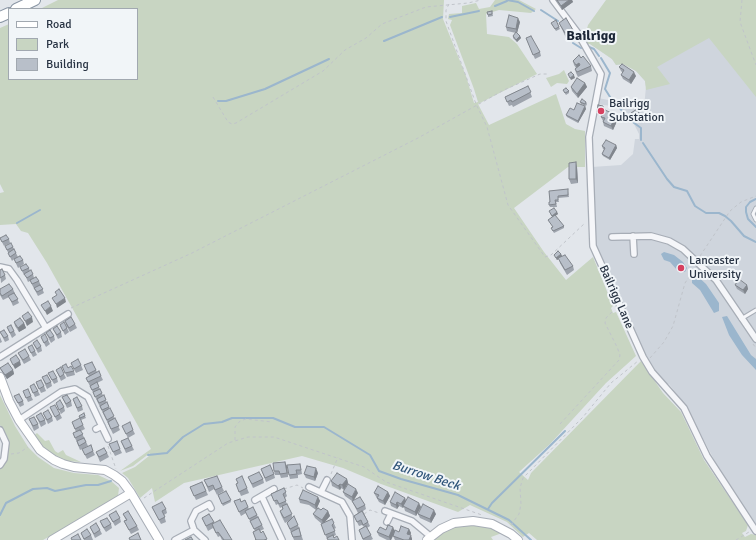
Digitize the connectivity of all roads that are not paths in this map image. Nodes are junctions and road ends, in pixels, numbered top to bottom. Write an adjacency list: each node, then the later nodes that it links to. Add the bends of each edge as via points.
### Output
1 (35, 0): 3 (highway)
2 (553, 0): 35 (street, Bailrigg Lane, via 577,32 601,74 589,137 593,246 644,360 684,408 710,462)
3 (18, 8)
4 (756, 208): 5 (lane, via 753,214)
5 (756, 220)
6 (634, 236): 7 (street); 8 (street); 12 (street, via 661,239 689,253 716,280)
7 (612, 237)
8 (634, 254)
9 (0, 267): 13 (street, via 8,269 17,280)
10 (756, 310): 12 (lane)
11 (68, 314): 13 (street)
12 (741, 318): 14 (street)
13 (46, 328): 15 (street)
14 (756, 339)
15 (0, 357)
16 (0, 377): 17 (street)
17 (19, 420): 18 (street, via 61,392 75,389 88,397); 27 (street, via 33,443 54,460 74,467 105,470 122,481)
18 (102, 426): 19 (street); 21 (street)
19 (96, 429)
20 (0, 430): 22 (street, via 6,448)
21 (108, 439)
22 (0, 465)
23 (327, 480): 26 (street)
24 (309, 487): 26 (street)
25 (274, 489): 28 (street)
26 (321, 492): 42 (street, via 342,502 346,508 350,516)
27 (131, 493): 37 (street); 38 (street)
28 (262, 497): 29 (street); 41 (street)
29 (255, 500)
30 (211, 508): 34 (street, via 209,504 196,511 191,521)
31 (385, 511): 32 (street)
32 (391, 514): 33 (street); 36 (street, via 412,521)
33 (387, 522)
34 (194, 530): 39 (street); 40 (street)
35 (755, 530)
36 (428, 538): 43 (street, via 454,524 473,521 492,524)
37 (52, 540)
38 (159, 540)
39 (175, 540)
40 (205, 540)
41 (282, 540)
42 (352, 540)
43 (518, 540)

